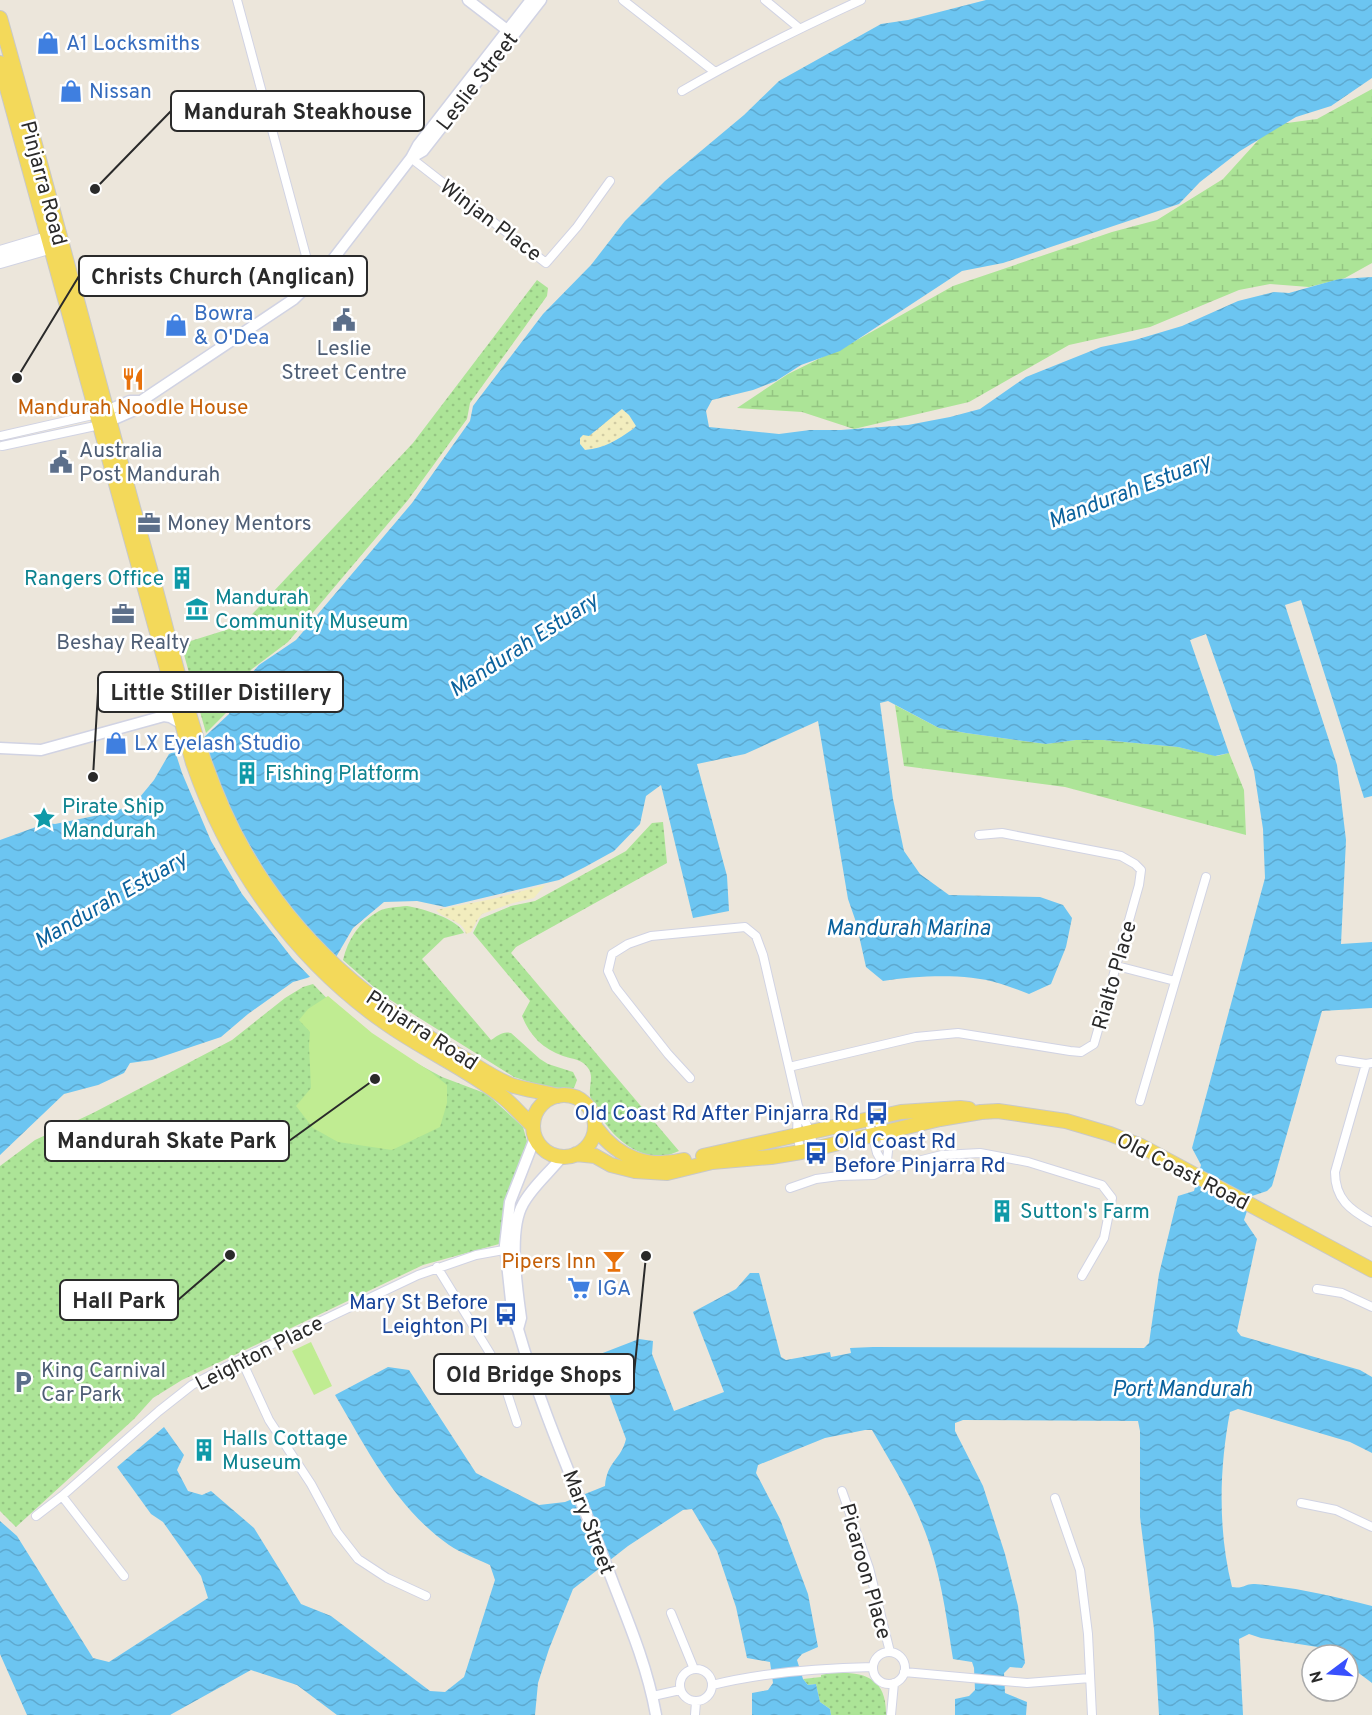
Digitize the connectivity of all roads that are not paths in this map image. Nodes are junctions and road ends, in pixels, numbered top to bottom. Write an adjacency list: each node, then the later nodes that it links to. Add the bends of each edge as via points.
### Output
1 (237, 0): 19 (street, via 309,267)
2 (468, 0): 10 (street)
3 (531, 0): 10 (street, Leslie Street)
4 (541, 0): 10 (street, Leslie Street)
5 (623, 0): 12 (street)
6 (765, 0): 9 (street)
7 (861, 0): 9 (street)
8 (0, 18): 16 (main road, Pinjarra Road)
9 (799, 28): 12 (street)
10 (510, 32): 14 (street, Leslie Street)
11 (0, 63): 16 (main road, Pinjarra Road)
12 (715, 72): 13 (street)
13 (682, 92)
14 (411, 158): 15 (street, Winjan Place, via 546,263); 19 (street, Leslie Street)
15 (610, 181)
16 (55, 241): 17 (main road); 18 (main road); 20 (main road, Pinjarra Road)
17 (0, 252)
18 (0, 262)
19 (317, 277): 20 (street, Leslie Street, via 269,317 141,401 130,401)
20 (103, 418): 21 (street); 22 (street); 23 (main road, Pinjarra Road)
21 (0, 435): 22 (street)
22 (1, 447)
23 (188, 731): 24 (street, via 164,716 41,750); 28 (main road, Pinjarra Road, via 204,794 241,868 307,954)
24 (0, 748)
25 (980, 836): 27 (street, Rialto Place, via 1002,833 1121,856 1135,864 1141,870 1139,885)
26 (1206, 877): 29 (street)
27 (1118, 966): 29 (street); 32 (street, Rialto Place, via 1094,1044 1081,1052 958,1033 916,1037)
28 (340, 979): 34 (main road, Pinjarra Road, via 500,1079); 40 (main road, Pinjarra Road, via 387,1024 503,1097)
29 (1175, 981): 35 (street)
30 (1341, 1060): 31 (street)
31 (1369, 1064): 48 (street, via 1335,1172 1335,1184 1348,1208)
32 (789, 1067): 33 (street, via 763,956 756,936 745,927 651,936 628,944 612,954 608,971 611,979); 36 (street)
33 (690, 1078)
34 (558, 1096): 39 (main road, via 582,1100 591,1110); 40 (main road, via 540,1107 532,1119)
35 (1140, 1101)
36 (798, 1106): 41 (street); 41 (street)
37 (981, 1112): 38 (main road, Old Coast Road, via 950,1108); 42 (main road, Old Coast Road); 51 (main road, Old Coast Road, via 1012,1112 1066,1121 1130,1142)
38 (873, 1118): 41 (main road, Old Coast Road); 42 (street)
39 (597, 1129): 41 (main road, Old Coast Road, via 621,1154 669,1164); 44 (main road, via 588,1148)
40 (533, 1132): 45 (main road, via 549,1153); 49 (street, Mary Street, via 510,1202)
41 (804, 1133): 43 (street); 43 (street)
42 (877, 1134): 43 (main road, Old Coast Road); 46 (street, via 888,1150)
43 (808, 1150): 44 (main road, Old Coast Road, via 712,1161 667,1173 635,1171 595,1156)
44 (576, 1154): 45 (main road)
45 (561, 1158): 49 (street, Mary Street, via 522,1205)
46 (886, 1168): 47 (street, via 874,1175 816,1179); 52 (street, via 942,1155 980,1153 1028,1162 1102,1185 1112,1198 1104,1238)
47 (790, 1188)
48 (1372, 1222)
49 (511, 1248): 50 (street, Leighton Place); 74 (street, Mary Street, via 521,1318 518,1329)
50 (437, 1266): 55 (street, Leighton Place); 56 (street, via 499,1368)
51 (1372, 1270)
52 (1082, 1276)
53 (1317, 1289): 54 (street, via 1342,1293)
54 (1372, 1307)
55 (240, 1359): 58 (street, Leighton Place, via 192,1385); 64 (street, via 269,1420 337,1532 358,1559)
56 (518, 1423)
57 (842, 1491): 66 (street, Picaroon Place, via 869,1568)
58 (62, 1496): 61 (street, Leighton Place); 63 (street)
59 (1055, 1498): 70 (street, via 1080,1570)
60 (1301, 1503): 62 (street, via 1336,1510)
61 (36, 1516)
62 (1372, 1527)
63 (124, 1576)
64 (426, 1596)
65 (671, 1613): 68 (street)
66 (890, 1652): 67 (street, via 879,1654); 69 (street, via 902,1658)
67 (873, 1667): 71 (street, via 878,1679); 72 (street, via 822,1668)
68 (694, 1669): 72 (street, via 709,1675); 73 (street, via 682,1675)
69 (904, 1672): 70 (street, via 1027,1683); 71 (street)
70 (1090, 1678): 79 (street)
71 (894, 1683): 78 (street)
72 (712, 1685): 75 (street, via 707,1697)
73 (680, 1690): 74 (street); 75 (street, via 685,1698)
74 (653, 1696): 76 (street, Mary Street)
75 (696, 1702): 77 (street)
76 (656, 1715)
77 (694, 1715)
78 (891, 1715)
79 (1092, 1715)

